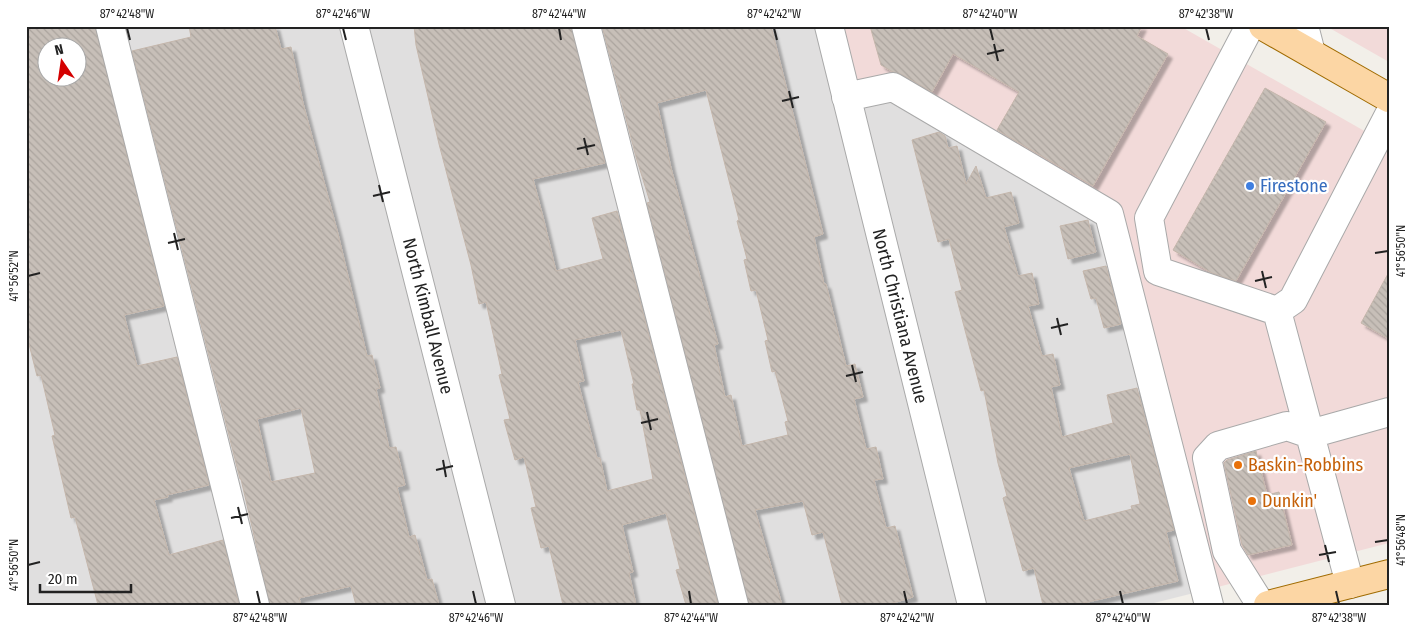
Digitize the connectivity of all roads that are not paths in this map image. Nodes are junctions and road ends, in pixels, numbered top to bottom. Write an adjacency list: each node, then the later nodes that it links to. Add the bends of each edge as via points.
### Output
1 (110, 26): 17 (street)
2 (354, 26): 18 (street, North Kimball Avenue)
3 (586, 26): 19 (street)
4 (830, 26): 9 (street, North Christiana Avenue)
5 (1250, 26): 12 (street, via 1149,218 1158,271)
6 (1263, 26): 8 (main road)
7 (1304, 26): 8 (street)
8 (1311, 53): 10 (main road)
9 (846, 97): 20 (street, North Christiana Avenue); 21 (street, via 893,87 1109,214)
10 (1389, 98)
11 (1389, 115): 12 (street, via 1293,300)
12 (1277, 311): 14 (street)
13 (1389, 412): 14 (street)
14 (1310, 434): 16 (street); 22 (street, via 1288,426 1218,446 1207,458 1227,552)
15 (1389, 574): 16 (main road)
16 (1350, 584): 23 (main road)
17 (255, 605)
18 (501, 605)
19 (734, 605)
20 (972, 605)
21 (1209, 605)
22 (1260, 605)
23 (1268, 605)

